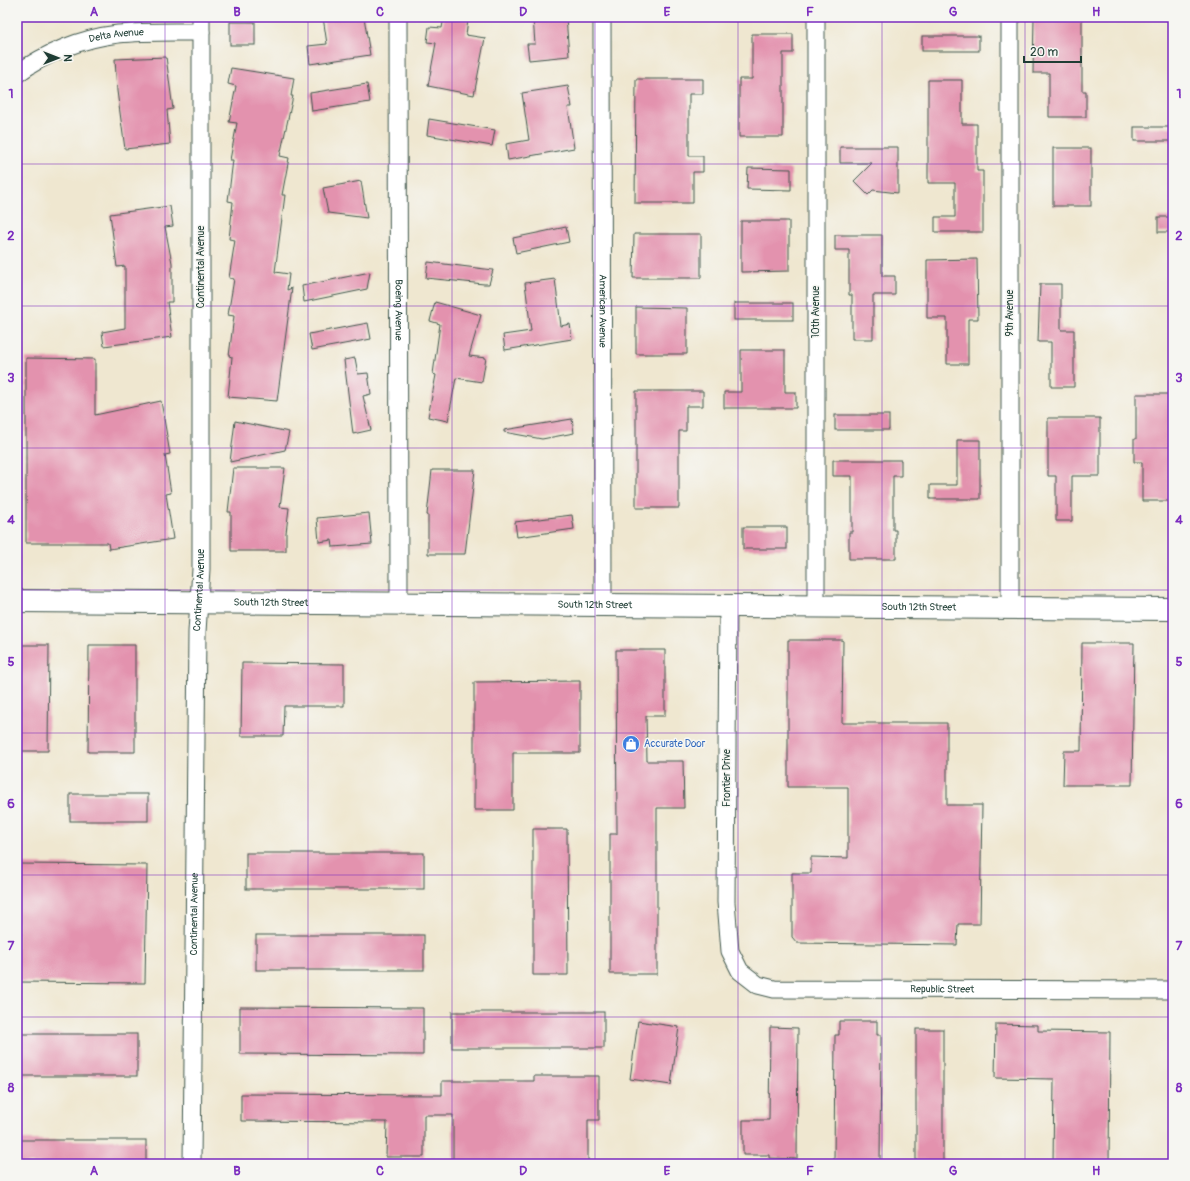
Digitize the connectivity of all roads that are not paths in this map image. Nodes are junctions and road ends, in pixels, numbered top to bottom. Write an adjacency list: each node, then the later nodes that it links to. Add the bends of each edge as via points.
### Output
1 (398, 17): 9 (street, Boeing Avenue)
2 (602, 17): 10 (street, American Avenue)
3 (816, 17): 12 (street, 10th Avenue)
4 (1010, 17): 13 (street, 9th Avenue)
5 (201, 25): 6 (street, Delta Avenue, via 97,38 57,51); 8 (street, Continental Avenue)
6 (17, 74)
7 (17, 601): 8 (street, South 12th Street)
8 (199, 601): 9 (street, South 12th Street); 17 (street, Continental Avenue)
9 (399, 603): 10 (street, South 12th Street)
10 (603, 604): 11 (street, South 12th Street)
11 (728, 605): 12 (street, South 12th Street); 15 (street, Frontier Drive, via 726,902)
12 (816, 606): 13 (street, South 12th Street)
13 (1010, 608): 14 (street, South 12th Street)
14 (1173, 609)
15 (730, 951): 16 (street, Republic Street, via 740,971 758,985 774,989)
16 (1173, 990)
17 (192, 1164)

